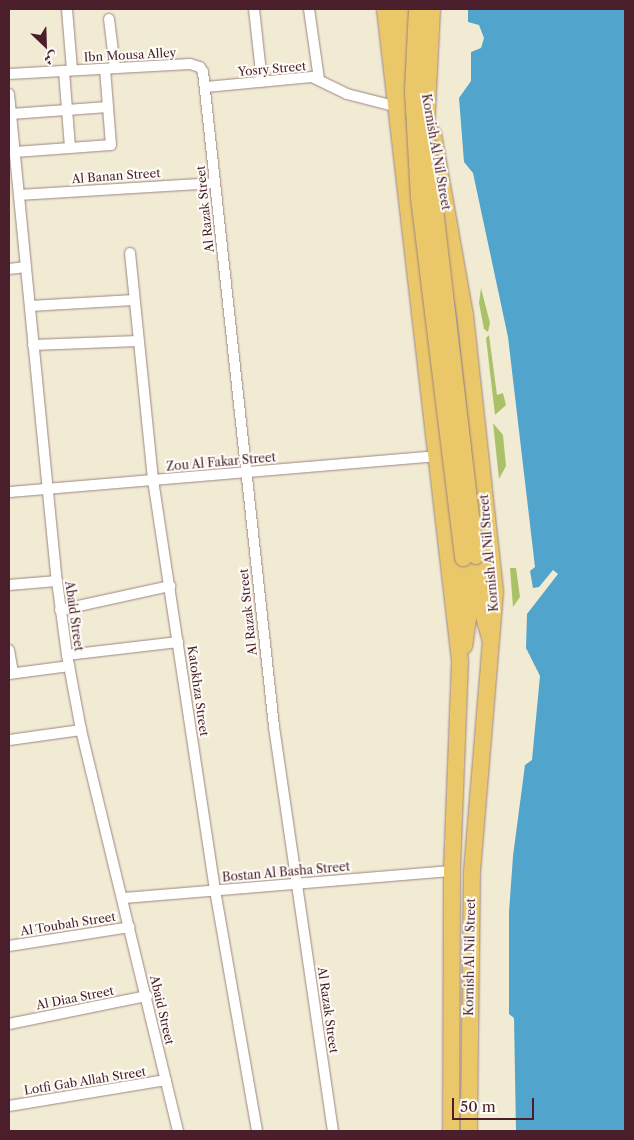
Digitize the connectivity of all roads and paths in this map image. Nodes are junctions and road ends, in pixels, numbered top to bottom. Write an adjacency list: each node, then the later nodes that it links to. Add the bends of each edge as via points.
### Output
1 (67, 9): 10 (street)
2 (254, 9): 13 (street)
3 (309, 9): 12 (street)
4 (385, 9): 16 (highway, Kornish Al Nil Street)
5 (400, 9): 24 (highway, via 413,154 427,194)
6 (417, 9): 24 (highway, Kornish Al Nil Street, via 422,70); 37 (highway, bridge, via 413,83 419,198)
7 (432, 9): 37 (highway, bridge, via 426,133)
8 (109, 19): 9 (street)
9 (110, 68): 10 (street, Ibn Mousa Alley); 14 (street, Ibn Mousa Alley, via 196,64 203,72); 17 (street)
10 (68, 71): 11 (street, Ibn Mousa Alley); 18 (street)
11 (9, 74)
12 (319, 79): 13 (street, Yosry Street); 16 (street, Yosry Street, via 337,90)
13 (262, 82): 14 (street, Yosry Street)
14 (206, 87): 22 (street, Al Razak Street)
15 (9, 95): 19 (street, Abaid Street)
16 (394, 106): 32 (highway, Kornish Al Nil Street)
17 (108, 107): 18 (street); 20 (street, via 110,145)
18 (67, 110): 19 (street); 20 (street)
19 (11, 114): 21 (street, Abaid Street)
20 (70, 148): 21 (street)
21 (15, 152): 23 (street, Abaid Street)
22 (215, 183): 23 (street, Al Banan Street); 33 (street, Al Razak Street)
23 (19, 195): 26 (street, Abaid Street)
24 (450, 236): 43 (highway, Kornish Al Nil Street, via 466,324 494,575 495,617)
25 (130, 253): 28 (street, Katokhza Street)
26 (26, 267): 27 (street); 29 (street, Abaid Street)
27 (9, 269)
28 (134, 300): 29 (street); 30 (street, Katokhza Street)
29 (30, 306): 31 (street, Abaid Street)
30 (138, 341): 31 (street); 34 (street, Katokhza Street)
31 (34, 345): 35 (street, Abaid Street)
32 (436, 456): 33 (street, Zou Al Fakar Street); 46 (highway, Kornish Al Nil Street)
33 (246, 473): 34 (street, Zou Al Fakar Street); 52 (street, Al Razak Street, via 274,727)
34 (153, 480): 35 (street, Zou Al Fakar Street); 40 (street, Katokhza Street)
35 (48, 489): 36 (street, Zou Al Fakar Street); 38 (street, Abaid Street)
36 (9, 492)
37 (469, 557): 43 (highway); 46 (highway, via 468,619)
38 (56, 581): 39 (street); 41 (street, Abaid Street)
39 (9, 585)
40 (170, 586): 41 (street); 42 (street, Katokhza Street)
41 (60, 610): 45 (street, Abaid Street)
42 (178, 642): 45 (street); 53 (street, Katokhza Street)
43 (491, 644): 65 (highway, Kornish Al Nil Street, via 472,872)
44 (9, 650): 48 (street)
45 (68, 655): 47 (street, Abaid Street)
46 (460, 661): 51 (highway, Kornish Al Nil Street)
47 (69, 666): 48 (street); 49 (street, Abaid Street)
48 (11, 673)
49 (81, 730): 50 (street); 54 (street, Abaid Street)
50 (9, 740)
51 (452, 871): 52 (street, Bostan Al Basha Street); 64 (highway, Kornish Al Nil Street)
52 (296, 884): 53 (street, Bostan Al Basha Street); 63 (street, Al Razak Street)
53 (215, 890): 54 (street, Bostan Al Basha Street); 62 (street, Katokhza Street)
54 (123, 898): 55 (street, Abaid Street)
55 (130, 927): 56 (street, Al Toubah Street); 57 (street, Abaid Street)
56 (9, 946)
57 (146, 996): 58 (street, Al Diaa Street); 59 (street, Abaid Street)
58 (9, 1024)
59 (166, 1080): 60 (street, Lotfi Gab Allah Street); 61 (street, Abaid Street)
60 (9, 1106)
61 (178, 1131)
62 (257, 1131)
63 (333, 1131)
64 (451, 1131)
65 (469, 1131)

